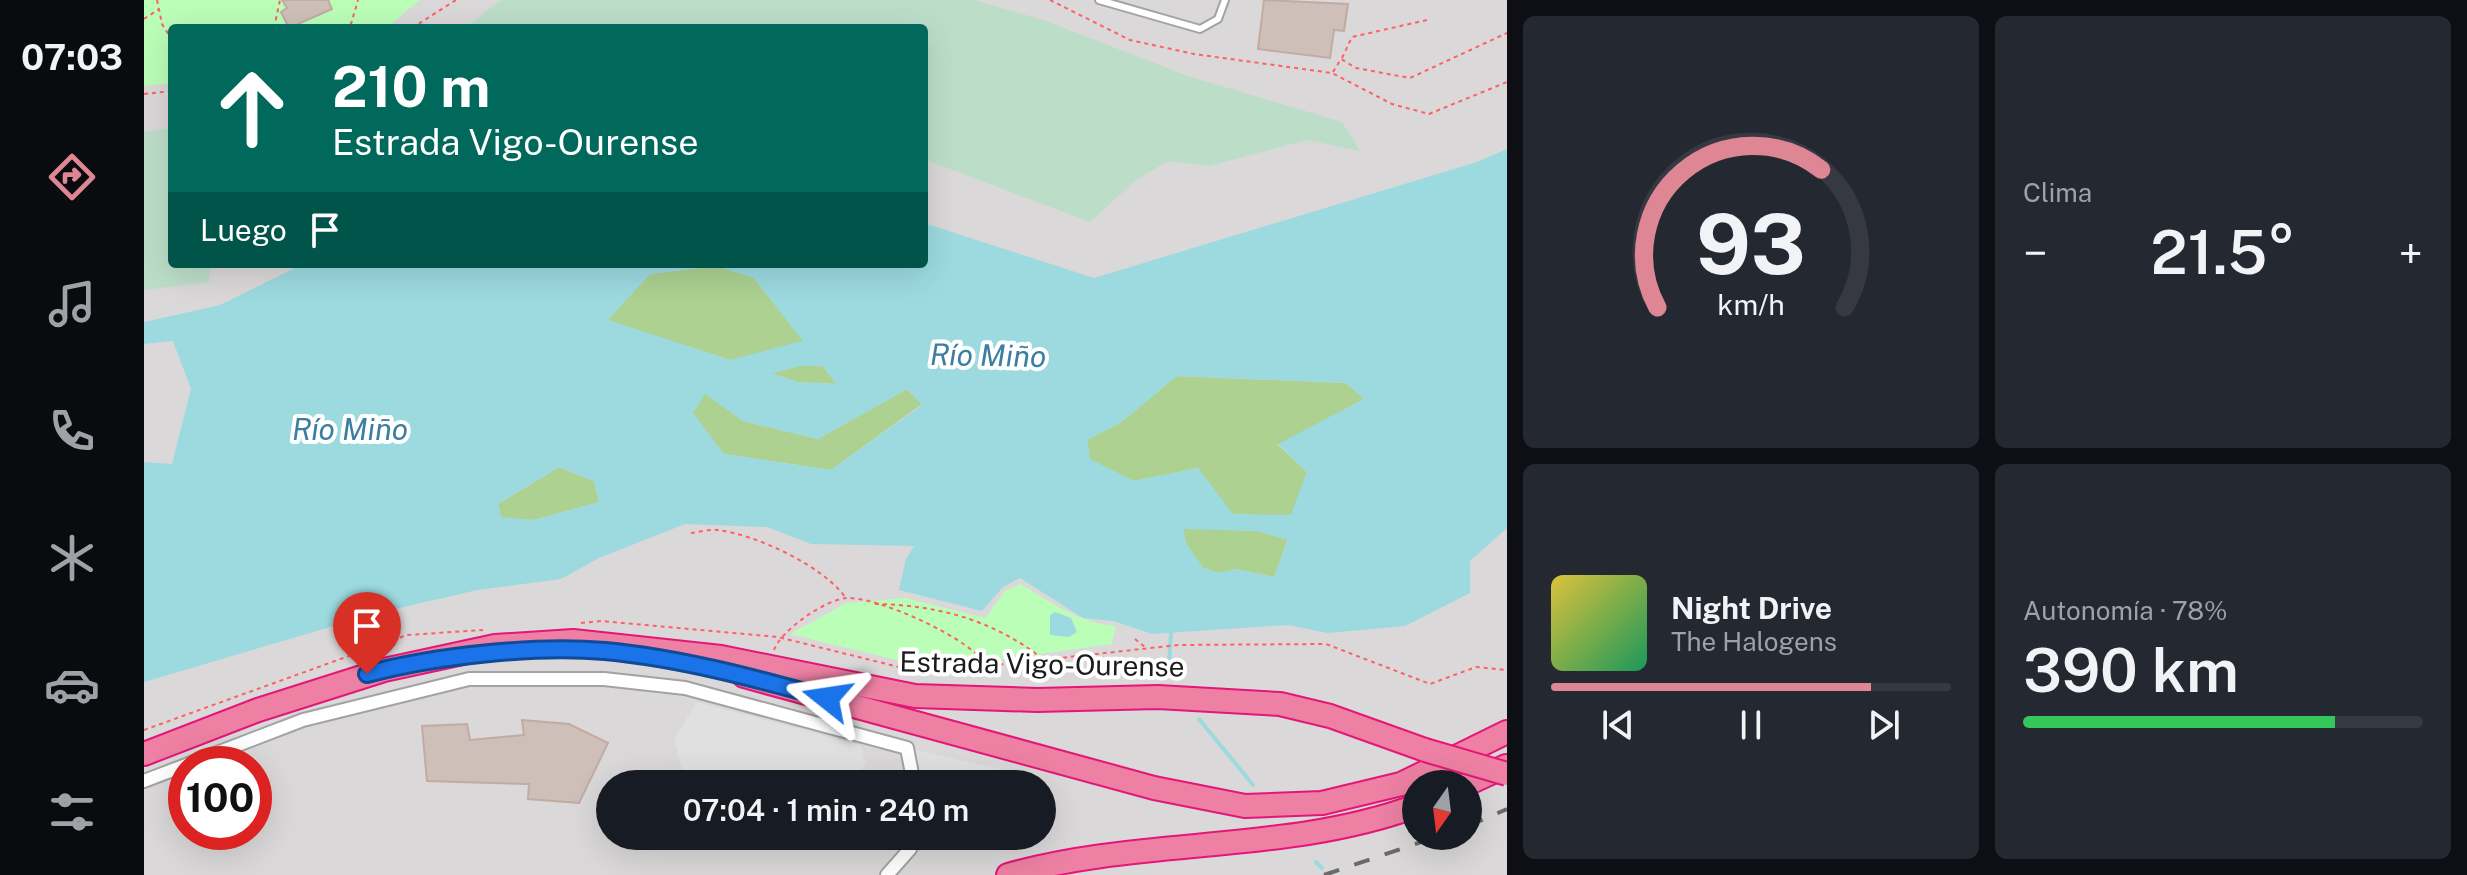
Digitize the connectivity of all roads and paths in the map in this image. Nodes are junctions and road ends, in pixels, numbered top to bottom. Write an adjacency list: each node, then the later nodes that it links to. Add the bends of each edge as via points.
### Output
1 (157, 0): 8 (path)
2 (280, 0): 11 (path)
3 (358, 0): 12 (path)
4 (456, 0): 13 (path)
5 (1050, 0): 17 (path, via 1130,40)
6 (1099, 0): 7 (lane, via 1200,29 1218,19)
7 (1225, 0)
8 (159, 9): 9 (path); 15 (path)
9 (144, 19)
10 (1427, 20): 16 (path, via 1352,37)
11 (275, 24)
12 (351, 24)
13 (418, 24)
14 (1507, 33): 16 (path, via 1410,78 1356,68)
15 (168, 34)
16 (1341, 59): 17 (path)
17 (1332, 73): 18 (path, via 1392,104 1429,114)
18 (1507, 82)
19 (168, 91): 20 (path)
20 (144, 94)
21 (691, 533): 22 (path, via 717,530 790,554 833,581)
22 (845, 598): 23 (path); 27 (path, via 791,624 778,637)
23 (870, 604): 28 (path, via 919,604 996,627); 30 (path, via 898,610 938,629 978,652)
24 (1135, 639): 26 (path)
25 (1157, 647): 31 (path, via 1326,644 1430,684 1476,667)
26 (1147, 648)
27 (772, 655)
28 (1044, 659)
29 (422, 661): 32 (highway, via 603,651 675,662 737,674 1154,788 1245,806 1322,803 1401,784); 34 (highway, Estrada Vigo-Ourense, via 495,646 620,643 721,657 915,696 1158,697 1280,704); 35 (highway, Estrada Vigo-Ourense, via 336,683)
30 (988, 666)
31 (1507, 670)
32 (1507, 732)
33 (234, 746): 37 (street, via 303,720 469,679 604,679 685,688 907,748)
34 (1425, 750): 36 (highway, bridge); 39 (highway, bridge)
35 (144, 754)
36 (1507, 766): 40 (highway)
37 (911, 770)
38 (168, 772): 41 (street)
39 (1507, 774)
40 (1482, 777)
41 (144, 781)
42 (1402, 811): 45 (highway, via 1326,830 1116,853)
43 (909, 850): 44 (street)
44 (887, 875)
45 (1008, 875)

